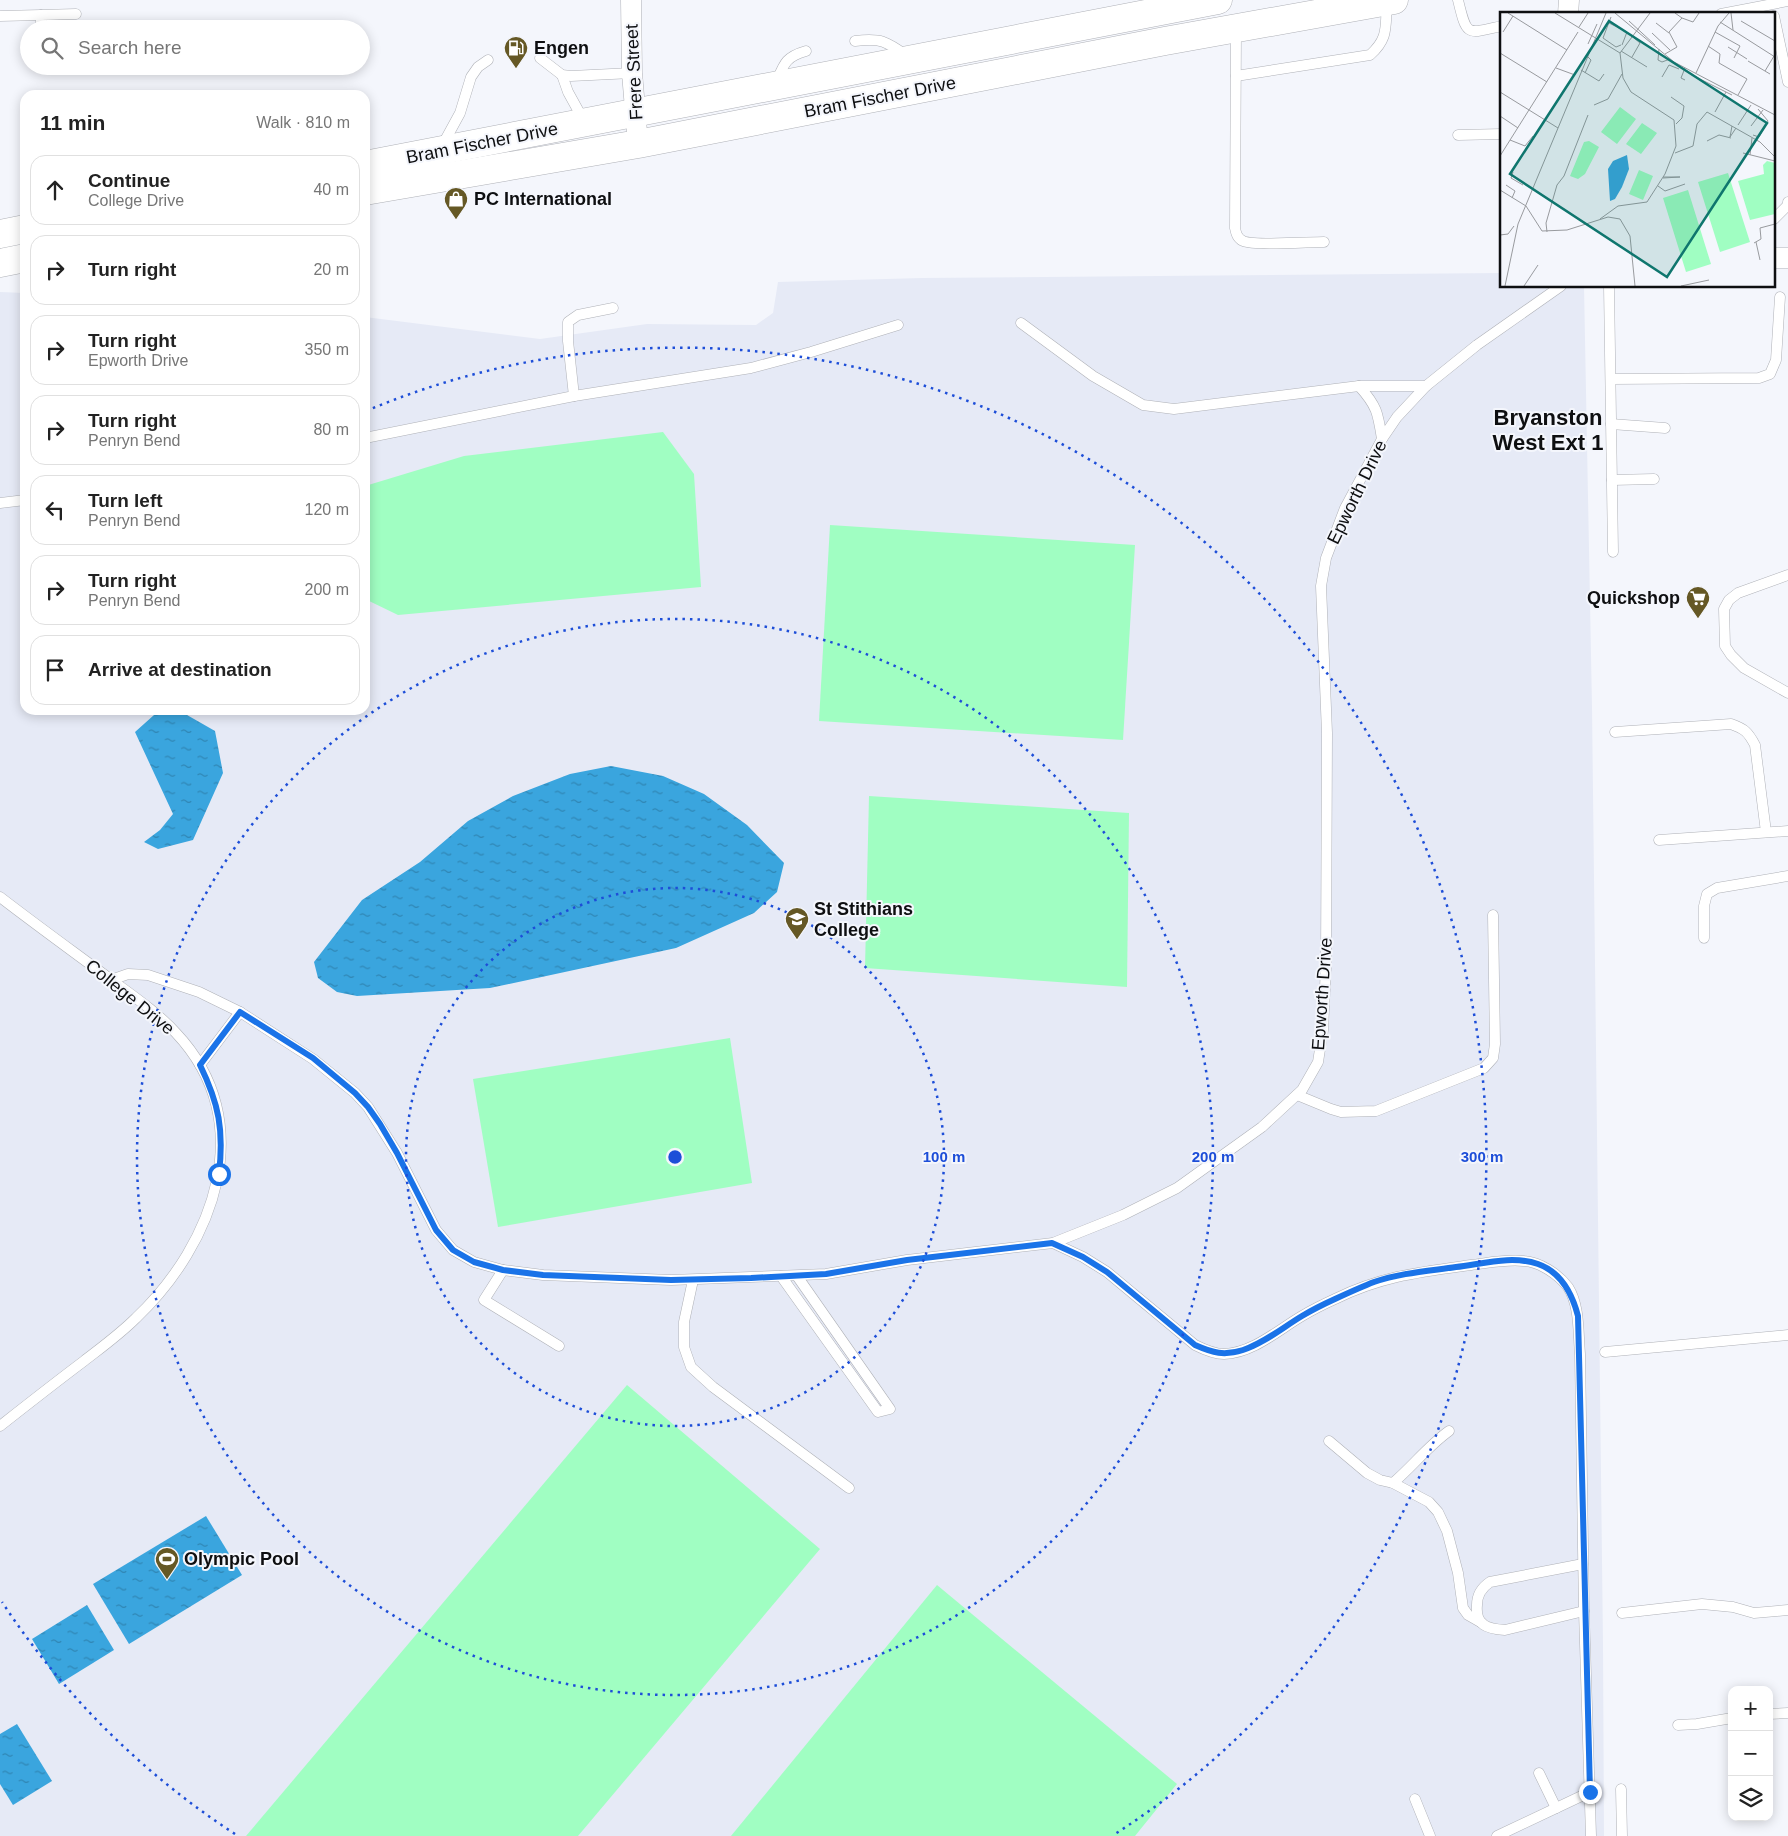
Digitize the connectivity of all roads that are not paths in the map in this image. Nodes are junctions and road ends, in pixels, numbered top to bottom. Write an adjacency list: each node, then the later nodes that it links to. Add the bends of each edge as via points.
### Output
1 (631, 0): 21 (street, Frere Street)
2 (1218, 0): 6 (main road, Bram Fischer Drive)
3 (1458, 0): 13 (lane, via 1464,24 1469,30)
4 (1391, 1): 14 (main road, Bram Fischer Drive); 23 (lane, via 1385,37 1370,55)
5 (1788, 1): 7 (lane)
6 (1163, 5): 20 (main road, Bram Fischer Drive)
7 (1773, 12)
8 (76, 14): 9 (lane)
9 (41, 15): 10 (lane); 11 (lane)
10 (0, 16)
11 (41, 20)
12 (1776, 22): 17 (lane)
13 (1500, 26)
14 (1236, 28): 23 (lane); 30 (main road, Bram Fischer Drive)
15 (855, 41): 20 (lane, via 881,40)
16 (806, 51): 25 (lane, via 784,62)
17 (1785, 51): 24 (lane)
18 (540, 58): 22 (lane)
19 (488, 60): 31 (lane, via 470,77 460,113)
20 (912, 60): 25 (main road, Bram Fischer Drive)
21 (632, 73): 22 (lane); 26 (street, Frere Street)
22 (562, 75): 27 (lane)
23 (1236, 76): 38 (lane, via 1237,236 1244,241 1258,243)
24 (1788, 82)
25 (774, 86): 26 (main road, Bram Fischer Drive)
26 (636, 114): 27 (main road, Bram Fischer Drive); 30 (street, Frere Street)
27 (584, 123): 31 (main road, Bram Fischer Drive)
28 (1500, 134): 29 (lane)
29 (1458, 136)
30 (638, 144): 33 (main road, Bram Fischer Drive)
31 (439, 151): 32 (main road, Bram Fischer Drive)
32 (370, 164)
33 (370, 190)
34 (1788, 202): 35 (lane)
35 (1776, 217)
36 (20, 229): 37 (main road)
37 (0, 234)
38 (1324, 242)
39 (20, 259): 40 (main road)
40 (0, 264)
41 (1558, 288): 49 (lane, Epworth Drive)
42 (1609, 288): 47 (lane)
43 (1780, 297): 47 (lane, via 1776,360 1770,374 1759,378)
44 (613, 308): 50 (lane, via 578,315 568,322)
45 (1022, 323): 48 (lane, via 1093,376 1143,405 1174,409)
46 (898, 325): 50 (lane, via 751,368)
47 (1611, 379): 51 (lane)
48 (1359, 386): 49 (lane); 54 (lane, via 1378,413)
49 (1426, 386): 54 (lane, Epworth Drive, via 1397,417)
50 (574, 396): 53 (lane)
51 (1611, 424): 52 (lane); 56 (lane)
52 (1665, 428)
53 (370, 437)
54 (1382, 439): 73 (lane, Epworth Drive, via 1336,530 1321,586 1327,733 1323,1030 1318,1062)
55 (1654, 479): 56 (lane)
56 (1612, 480): 59 (lane)
57 (20, 501): 58 (lane)
58 (0, 503)
59 (1613, 552)
60 (1788, 575): 61 (lane, via 1738,593 1724,609 1725,646 1731,656 1744,668)
61 (1788, 693)
62 (1615, 732): 64 (lane, via 1731,724 1742,728 1755,745)
63 (1788, 831): 64 (lane)
64 (1766, 832): 65 (lane)
65 (1659, 840)
66 (1788, 876): 69 (lane, via 1717,888 1707,894)
67 (0, 897): 70 (lane, College Drive)
68 (1493, 915): 73 (lane, via 1495,1044 1487,1066 1376,1112 1331,1110)
69 (1704, 938)
70 (111, 980): 71 (lane, Epworth Drive, via 128,974 148,975 199,992); 72 (lane, College Drive, via 165,1022)
71 (240, 1012): 72 (lane); 75 (lane, Epworth Drive, via 313,1058 355,1093 380,1124 436,1230 453,1250 474,1262)
72 (200, 1065): 82 (lane, College Drive, via 216,1102 222,1142 215,1192 198,1234 167,1284 137,1318)
73 (1297, 1095): 74 (lane, Epworth Drive, via 1262,1126 1177,1188 1123,1215)
74 (1052, 1243): 77 (lane, Epworth Drive); 87 (lane, via 1107,1272 1195,1345 1225,1354 1265,1340 1335,1299 1374,1282 1409,1273 1524,1260 1556,1274 1568,1288 1578,1316)
75 (503, 1270): 78 (lane, Epworth Drive, via 543,1275); 80 (lane, via 484,1300)
76 (781, 1276): 77 (lane, Epworth Drive); 77 (lane, via 878,1412 890,1409); 78 (lane, Epworth Drive)
77 (797, 1276)
78 (693, 1280): 86 (lane, via 684,1322 684,1347 691,1367 713,1387)
79 (1788, 1335): 81 (lane)
80 (559, 1346)
81 (1605, 1352)
82 (0, 1426)
83 (1449, 1431): 85 (lane, via 1422,1453)
84 (1329, 1441): 85 (lane, via 1367,1473)
85 (1394, 1483): 91 (lane, via 1429,1502 1438,1512 1447,1531 1458,1573 1463,1608 1468,1616)
86 (849, 1488)
87 (1583, 1564): 89 (lane); 91 (lane, via 1490,1582 1483,1587 1477,1599 1477,1618)
88 (1788, 1610): 90 (lane, via 1754,1613 1702,1604)
89 (1584, 1611): 91 (lane, via 1505,1630 1492,1629); 98 (lane)
90 (1622, 1613)
91 (1482, 1623)
92 (1788, 1713): 93 (lane)
93 (1773, 1714)
94 (1728, 1719): 95 (lane)
95 (1678, 1724)
96 (1539, 1773): 100 (lane)
97 (1621, 1789): 104 (lane)
98 (1590, 1792): 100 (lane); 103 (lane)
99 (1415, 1799): 101 (lane)
100 (1556, 1808): 102 (lane)
101 (1430, 1836)
102 (1497, 1836)
103 (1591, 1836)
104 (1622, 1836)

